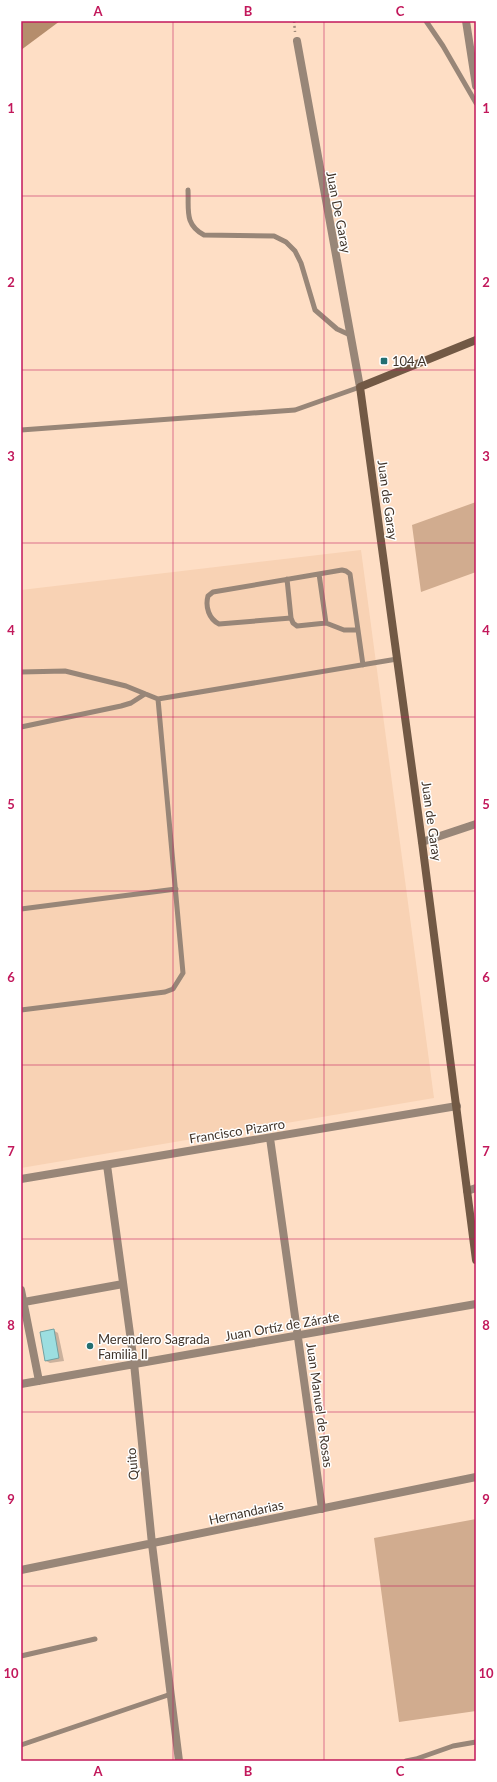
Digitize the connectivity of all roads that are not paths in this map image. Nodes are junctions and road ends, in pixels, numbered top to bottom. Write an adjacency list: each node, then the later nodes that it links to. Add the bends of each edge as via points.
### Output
1 (426, 21): 5 (lane)
2 (466, 21): 4 (street)
3 (296, 41): 7 (street, Juan De Garay)
4 (476, 86)
5 (476, 103)
6 (188, 190): 7 (lane, via 189,221 194,230 204,235 274,236 286,242 295,251 301,263 315,310 337,329)
7 (350, 334): 9 (street, Juan De Garay)
8 (476, 340): 9 (street)
9 (360, 386): 10 (lane, via 295,410); 16 (street, Juan de Garay)
10 (21, 430)
11 (319, 574): 12 (lane); 14 (lane); 15 (lane, via 342,570 350,574)
12 (287, 579): 13 (lane); 13 (lane, via 213,592 208,596 206,603 211,617 219,624)
13 (290, 618): 14 (lane, via 297,626)
14 (326, 623): 15 (lane, via 344,630)
15 (358, 630): 17 (lane)
16 (397, 659): 17 (lane); 23 (street, Juan de Garay)
17 (363, 665): 20 (lane)
18 (21, 672): 19 (lane, via 65,671 126,686)
19 (145, 694): 20 (lane); 21 (lane, via 121,706)
20 (158, 699): 24 (lane)
21 (21, 727)
22 (476, 824): 23 (street)
23 (422, 842): 27 (street, Juan de Garay)
24 (176, 889): 25 (lane); 26 (lane, via 183,973 172,989)
25 (21, 909)
26 (21, 1010)
27 (457, 1106): 28 (street, Francisco Pizarro); 32 (street, Juan de Garay)
28 (270, 1138): 29 (street, Francisco Pizarro); 39 (street, Juan Manuel de Rosas)
29 (107, 1165): 30 (street, Francisco Pizarro); 34 (street, Quito)
30 (21, 1179)
31 (476, 1188): 32 (street)
32 (467, 1191): 33 (street, Juan de Garay)
33 (476, 1260)
34 (124, 1284): 36 (street); 40 (street, Quito)
35 (21, 1290): 36 (street)
36 (24, 1302): 38 (street)
37 (476, 1304): 39 (street, Juan Ortíz de Zárate)
38 (24, 1312): 41 (street)
39 (298, 1336): 40 (street, Juan Ortíz de Zárate); 44 (street, Juan Manuel de Rosas)
40 (134, 1363): 41 (street, Juan Ortíz de Zárate); 45 (street, Quito)
41 (39, 1381): 42 (street, Juan Ortíz de Zárate)
42 (21, 1384)
43 (476, 1477): 44 (street, Hernandarias)
44 (322, 1509): 45 (street, Hernandarias)
45 (152, 1544): 46 (street, Hernandarias); 49 (street, Quito)
46 (21, 1570)
47 (95, 1639): 48 (lane)
48 (21, 1656)
49 (171, 1694): 51 (lane); 52 (street, Quito)
50 (476, 1742): 53 (lane, via 453,1746)
51 (21, 1745)
52 (179, 1761)
53 (406, 1761)

